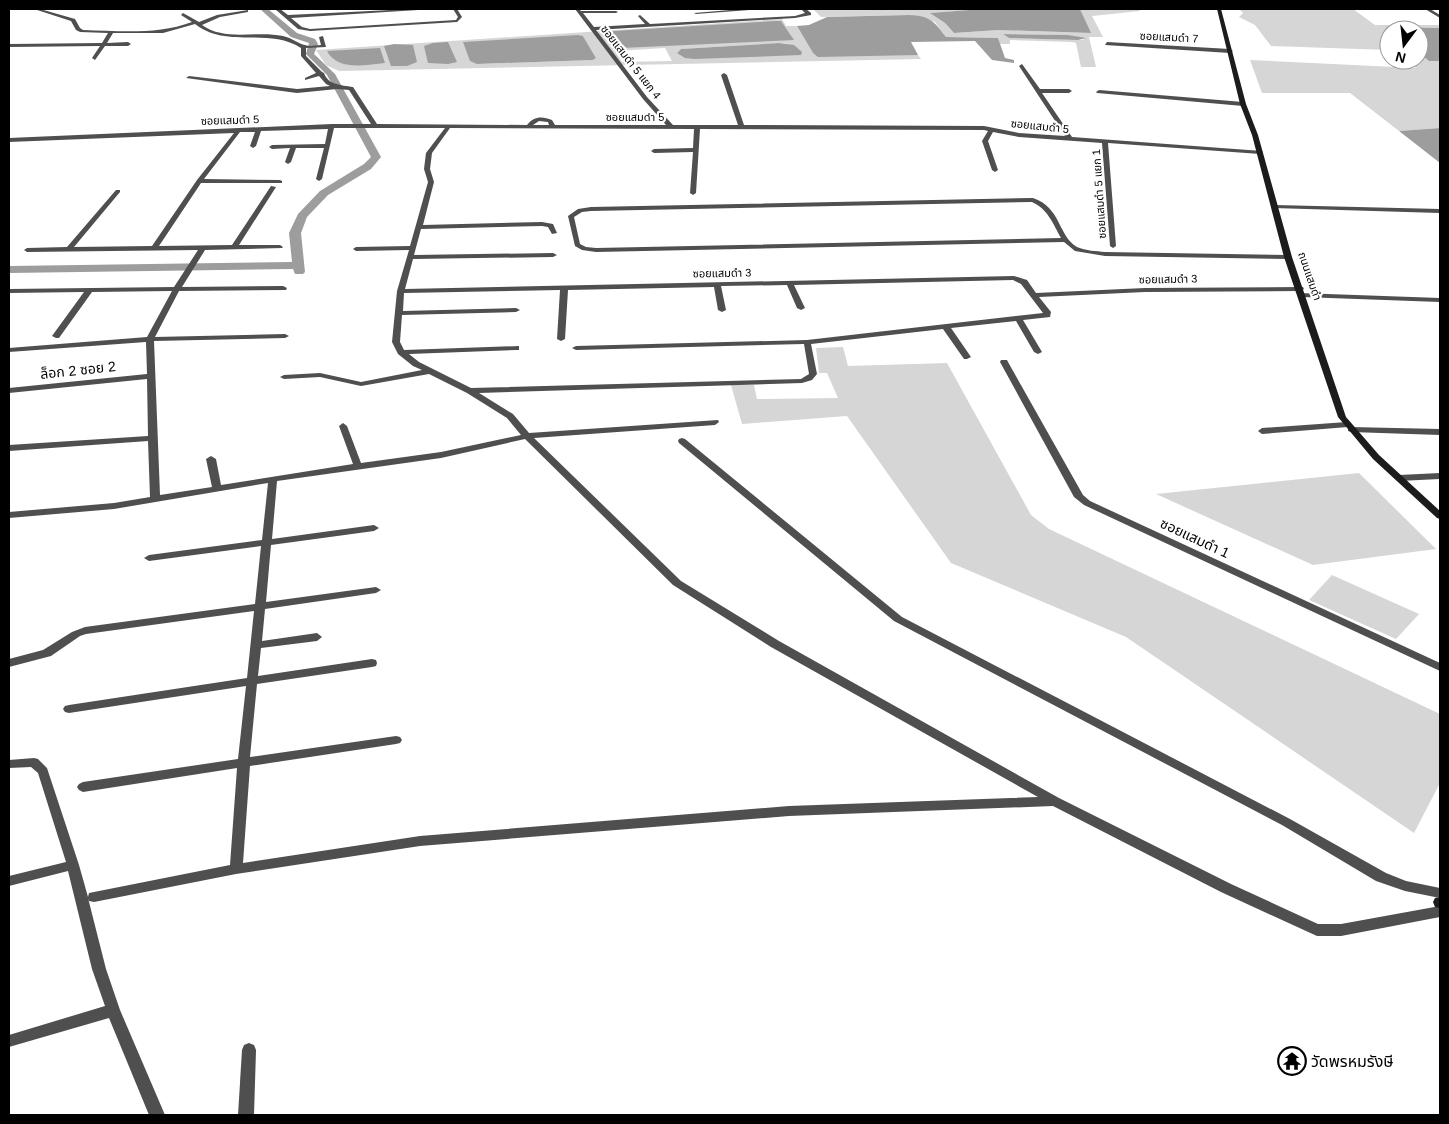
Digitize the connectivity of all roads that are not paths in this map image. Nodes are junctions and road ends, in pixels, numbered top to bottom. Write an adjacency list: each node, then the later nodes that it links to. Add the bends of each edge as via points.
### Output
1 (36, 9): 25 (street, via 73,20 82,31)
2 (277, 9): 19 (street)
3 (432, 9): 13 (street)
4 (455, 9): 23 (street, via 460,19 453,21)
5 (691, 9): 15 (street)
6 (762, 9): 11 (street)
7 (803, 9): 21 (street, via 809,14)
8 (1219, 9): 32 (street, ถนนแสมดำ)
9 (1427, 9): 18 (street)
10 (578, 10): 14 (street); 24 (street, ซอยแสมดำ 5 แยก 4)
11 (718, 10): 15 (street)
12 (246, 11): 20 (street)
13 (356, 11): 19 (street); 23 (street)
14 (616, 12)
15 (696, 13): 21 (street)
16 (183, 14): 20 (street)
17 (640, 16): 22 (street)
18 (1440, 17)
19 (286, 18): 23 (street, via 300,28 310,30)
20 (198, 23): 25 (street, via 161,33); 31 (street, via 210,31 282,37)
21 (705, 23): 22 (street)
22 (649, 26): 24 (street)
23 (359, 27)
24 (592, 29): 47 (street, ซอยแสมดำ 5 แยก 4)
25 (110, 32): 30 (street)
26 (321, 37): 31 (street, via 324,46)
27 (128, 44): 30 (street)
28 (1107, 44): 32 (street, ซอยแสมดำ 7)
29 (9, 46): 30 (street)
30 (101, 46): 33 (street)
31 (304, 47): 35 (street, via 304,56)
32 (1230, 50): 43 (street, ถนนแสมดำ)
33 (95, 58)
34 (1022, 66): 40 (street)
35 (322, 74): 38 (street); 39 (street, via 330,85)
36 (724, 75): 49 (street)
37 (189, 78): 39 (street, via 297,92)
38 (307, 79)
39 (337, 87): 45 (street, via 350,88)
40 (1039, 91): 41 (street); 53 (street)
41 (1069, 91)
42 (1099, 92): 43 (street)
43 (1243, 104): 62 (street, ถนนแสมดำ)
44 (332, 126): 45 (street, ซอยแสมดำ 5); 50 (street, ซอยแสมดำ 5); 57 (street)
45 (375, 126): 46 (street, ซอยแสมดำ 5)
46 (449, 126): 47 (street, ซอยแสมดำ 5); 73 (street, via 429,153 427,169 431,182)
47 (671, 128): 48 (street, ซอยแสมดำ 5)
48 (698, 128): 49 (street, ซอยแสมดำ 5); 60 (street)
49 (742, 128): 51 (street, ซอยแสมดำ 5)
50 (259, 129): 52 (street, ซอยแสมดำ 5); 56 (street)
51 (992, 129): 53 (street, ซอยแสมดำ 5, via 1019,135); 64 (street, via 985,141)
52 (240, 130): 54 (street, ซอยแสมดำ 5); 66 (street)
53 (1070, 139): 55 (street, ซอยแสมดำ 5)
54 (9, 140)
55 (1105, 142): 62 (street, ซอยแสมดำ 5); 76 (street, ซอยแสมดำ 5 แยก 1)
56 (253, 146)
57 (327, 146): 59 (street); 65 (street)
58 (272, 147): 59 (street)
59 (294, 147): 63 (street)
60 (696, 150): 61 (street); 70 (street)
61 (654, 151)
62 (1260, 152): 71 (street, ถนนแสมดำ)
63 (288, 162)
64 (995, 170)
65 (319, 179)
66 (199, 181): 67 (street); 80 (street)
67 (280, 182)
68 (273, 187): 78 (street)
69 (118, 191): 81 (street)
70 (693, 193)
71 (1275, 208): 72 (street); 86 (street, ถนนแสมดำ)
72 (1440, 211)
73 (420, 227): 74 (street, via 542,224 550,225); 84 (street)
74 (554, 233)
75 (1067, 240): 75 (street, via 1046,206 1033,200 585,210 571,216 577,245 596,250); 86 (street, via 1071,246 1086,252 1105,254)
76 (1113, 246)
77 (203, 247): 78 (street); 80 (street); 92 (street)
78 (235, 247): 79 (street)
79 (280, 247)
80 (154, 248): 81 (street)
81 (69, 249): 83 (street)
82 (356, 249): 84 (street)
83 (27, 250)
84 (412, 253): 85 (street); 94 (street)
85 (553, 255)
86 (1288, 257): 95 (street, ถนนแสมดำ)
87 (790, 283): 88 (street, ซอยแสมดำ 3); 96 (street, ซอยแสมดำ 3, via 1014,278 1024,282); 98 (street)
88 (717, 284): 90 (street, ซอยแสมดำ 3); 100 (street)
89 (283, 288): 92 (street)
90 (564, 288): 94 (street, ซอยแสมดำ 3); 107 (street)
91 (90, 290): 92 (street); 93 (street); 104 (street)
92 (176, 290): 106 (street)
93 (9, 291)
94 (402, 291): 101 (street)
95 (1301, 292): 96 (street, ซอยแสมดำ 3, via 1145,290); 97 (street, ซอยแสมดำ 3); 123 (street, ถนนแสมดำ, via 1342,417)
96 (1036, 295): 102 (street, ซอยแสมดำ 3, via 1047,315)
97 (1440, 300)
98 (801, 308)
99 (516, 310): 101 (street)
100 (722, 310)
101 (399, 312): 112 (street, via 395,335)
102 (1018, 319): 103 (street, ซอยแสมดำ 3); 113 (street)
103 (945, 326): 108 (street, ซอยแสมดำ 3); 114 (street)
104 (56, 336)
105 (285, 336): 106 (street)
106 (150, 338): 111 (street); 117 (street)
107 (560, 339)
108 (807, 342): 110 (street, ซอยแสมดำ 3); 119 (street, via 813,374 802,381)
109 (516, 348): 112 (street)
110 (576, 348)
111 (9, 350)
112 (401, 352): 116 (street)
113 (1038, 352)
114 (967, 357)
115 (1004, 362): 148 (street, ซอยแสมดำ 1, via 1079,497 1087,503)
116 (430, 371): 118 (street, via 361,384 320,375); 119 (street)
117 (150, 376): 120 (street, ล็อก 2 ซอย 2); 127 (street)
118 (284, 377)
119 (470, 390): 126 (street, via 510,416)
120 (9, 391)
121 (715, 422): 126 (street)
122 (343, 426): 131 (street)
123 (1349, 427): 124 (street); 125 (street); 134 (street, ถนนแสมดำ)
124 (1262, 431)
125 (1440, 432)
126 (526, 436): 131 (street, via 441,455); 155 (street, via 677,583 790,652)
127 (152, 438): 129 (street); 136 (street)
128 (682, 441): 159 (street, via 898,619 1286,822 1381,877)
129 (9, 448)
130 (211, 459): 135 (street)
131 (358, 467): 133 (street)
132 (1440, 476): 134 (street)
133 (273, 478): 135 (street); 140 (street)
134 (1399, 478): 138 (street, ถนนแสมดำ)
135 (217, 488): 136 (street)
136 (155, 498): 137 (street, via 91,508)
137 (9, 515)
138 (1440, 516)
139 (374, 528): 140 (street)
140 (266, 543): 141 (street); 143 (street)
141 (149, 558)
142 (376, 590): 143 (street)
143 (261, 606): 145 (street); 147 (street, via 85,631 47,653)
144 (317, 638): 145 (street)
145 (257, 645): 149 (street)
146 (372, 662): 149 (street)
147 (9, 663)
148 (1440, 666)
149 (253, 680): 150 (street); 152 (street)
150 (70, 709)
151 (396, 740): 152 (street)
152 (244, 763): 154 (street); 157 (street)
153 (9, 764): 156 (street, via 34,762 43,771)
154 (83, 787)
155 (1055, 801): 157 (street, via 789,811 420,840); 161 (street, via 1226,888 1317,930 1341,930)
156 (73, 865): 158 (street); 162 (street)
157 (236, 869): 160 (street)
158 (9, 882)
159 (1440, 893)
160 (94, 897)
161 (1440, 912)
162 (113, 1010): 163 (street); 165 (street)
163 (9, 1041)
164 (249, 1050): 166 (street)
165 (157, 1115)
166 (246, 1115)

